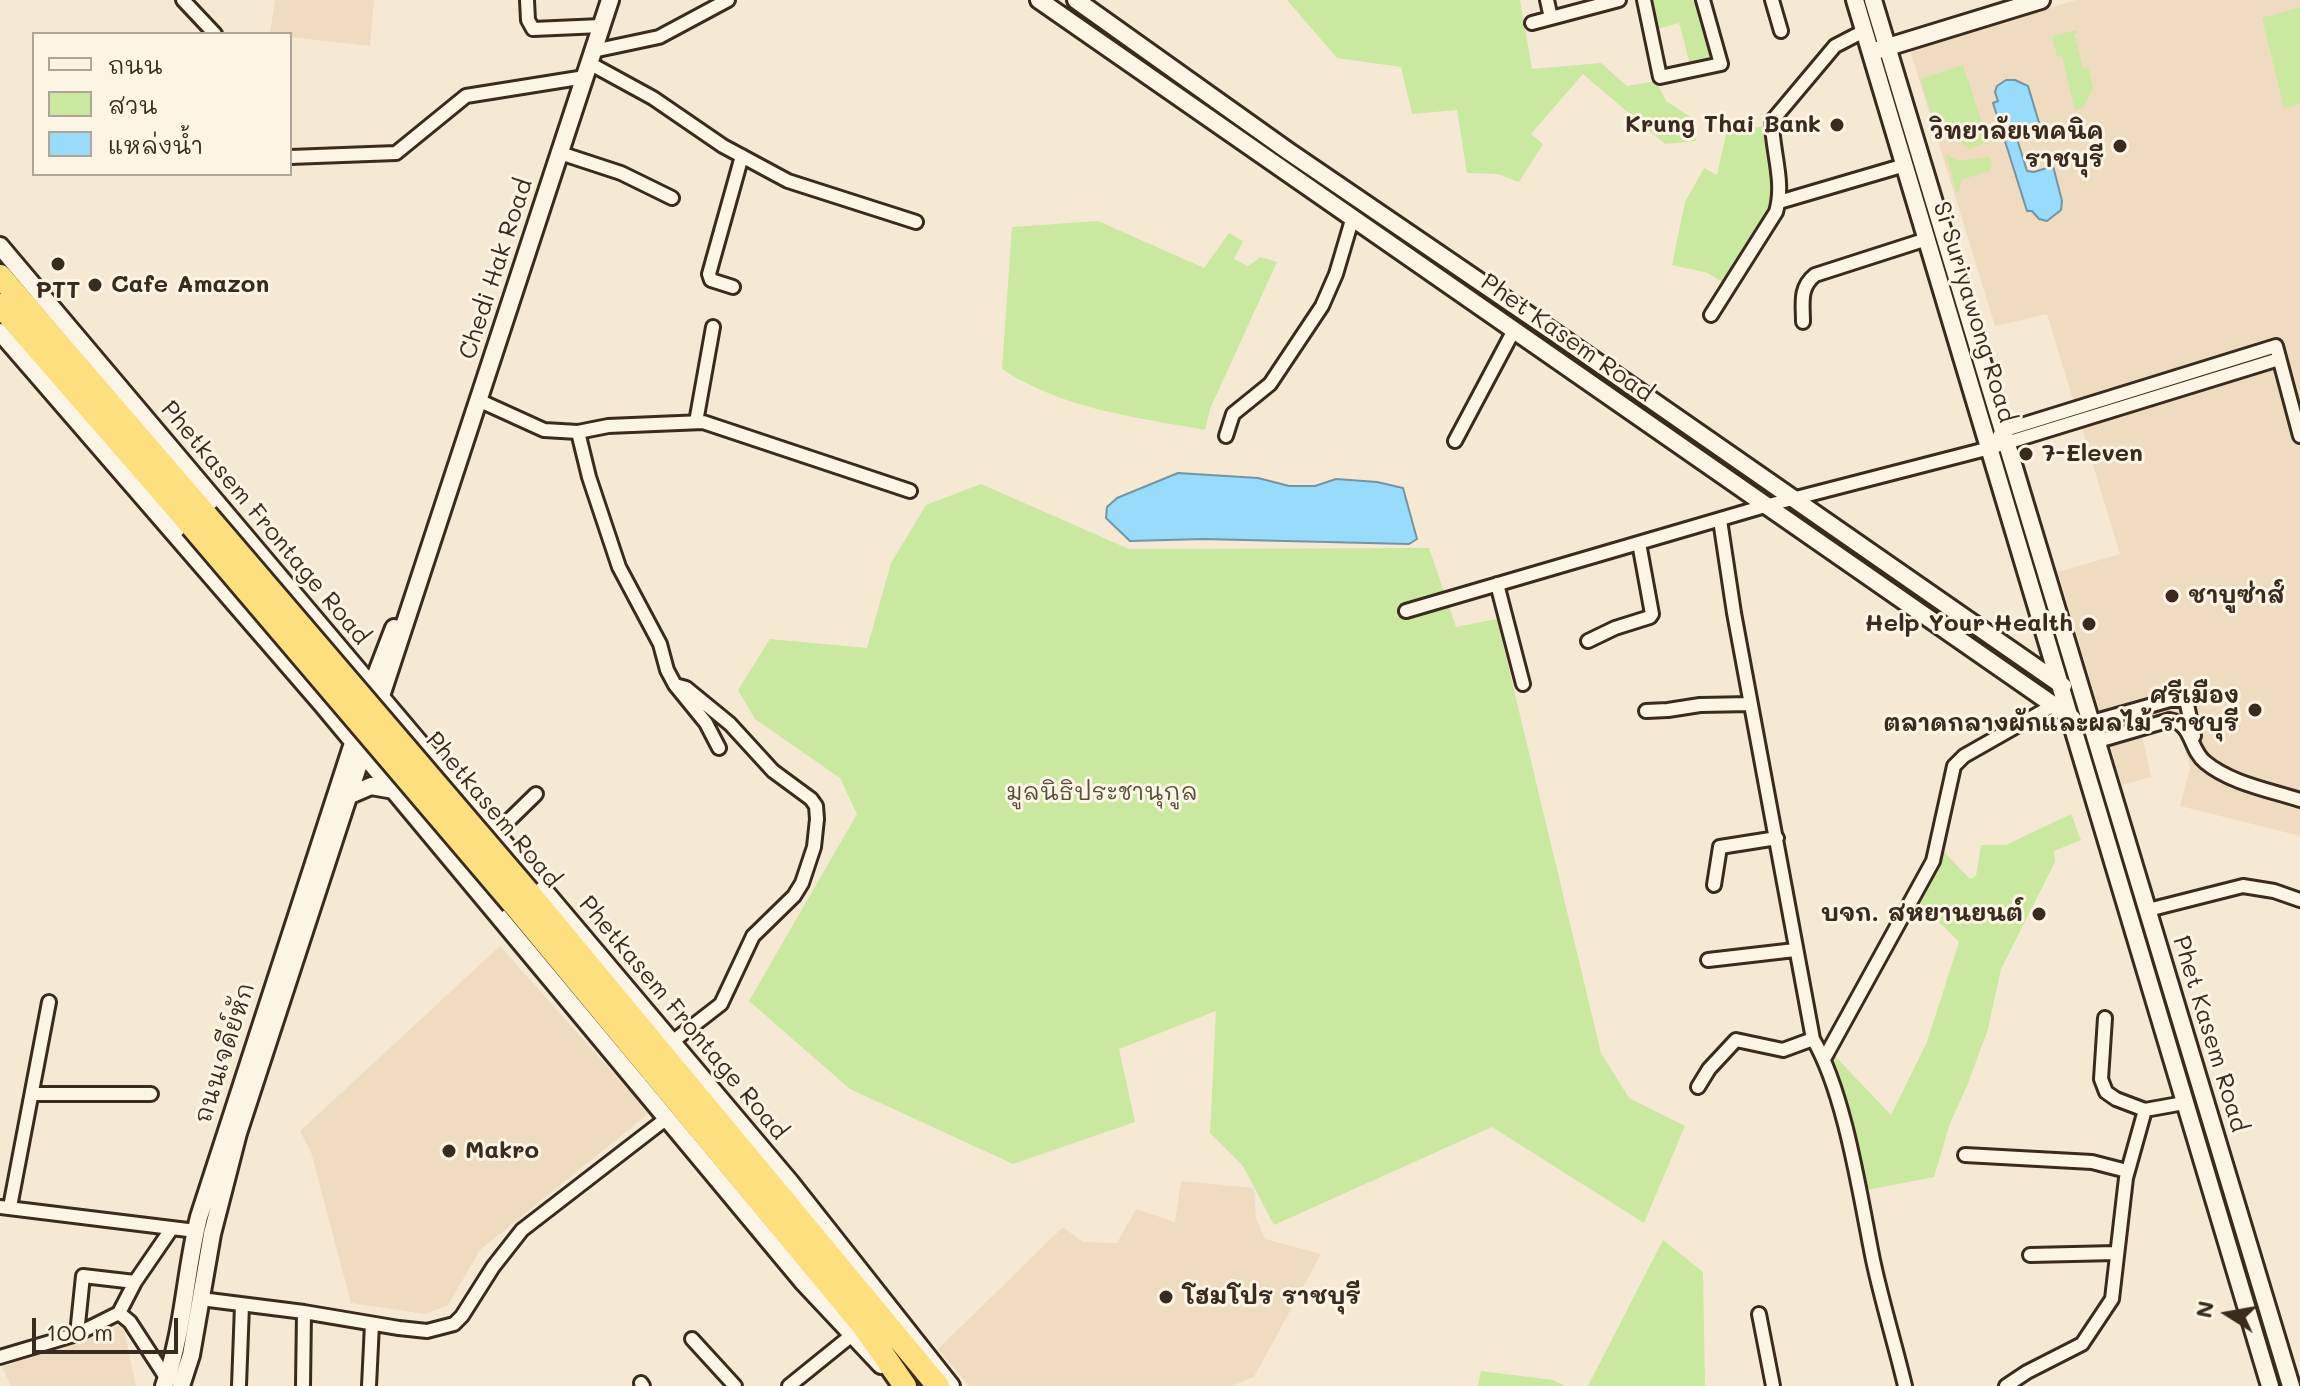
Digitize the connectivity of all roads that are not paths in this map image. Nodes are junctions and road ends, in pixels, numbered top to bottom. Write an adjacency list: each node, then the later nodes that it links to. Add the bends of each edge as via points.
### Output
1 (183, 0): 20 (street)
2 (527, 0): 17 (street, via 533,29)
3 (610, 0): 17 (main road, Chedi Hak Road)
4 (728, 0): 22 (street, via 659,37)
5 (1039, 0): 28 (main road, Phet Kasem Road)
6 (1076, 0): 26 (main road, Phet Kasem Road)
7 (1547, 0): 15 (street)
8 (1619, 0): 15 (street)
9 (1644, 0): 10 (street, via 1660,77 1721,64)
10 (1703, 0)
11 (1772, 0): 18 (street)
12 (1855, 0): 19 (main road, Si Suriyawong Road)
13 (1873, 0): 21 (main road, Si Suriyawong Road)
14 (2041, 0): 21 (main road)
15 (1551, 18): 16 (street)
16 (1532, 23)
17 (601, 26): 22 (main road, Chedi Hak Road)
18 (1781, 31)
19 (1864, 31): 21 (main road, Si Suriyawong Road); 30 (street, via 1835,46 1772,121)
20 (213, 32)
21 (1880, 49): 27 (main road, Si Suriyawong Road); 49 (main road, Si Suriyawong Road)
22 (589, 64): 23 (main road, Chedi Hak Road); 24 (street); 25 (street, via 466,96 396,153)
23 (560, 153): 29 (street, via 621,173); 43 (main road, Chedi Hak Road)
24 (742, 156): 32 (street, via 788,181); 36 (street, via 709,274 711,280)
25 (292, 157)
26 (1301, 159): 28 (main road); 51 (main road, Phet Kasem Road)
27 (1905, 165): 30 (street); 33 (main road, Si Suriyawong Road)
28 (1290, 175): 31 (main road, Phet Kasem Road)
29 (672, 198)
30 (1779, 202): 38 (street)
31 (1352, 220): 41 (main road, Phet Kasem Road); 46 (street, via 1322,306 1270,384 1233,414)
32 (916, 222)
33 (1927, 239): 39 (street, via 1815,275 1803,290); 49 (main road, Si Suriyawong Road)
34 (0, 246): 59 (main road, Phetkasem Frontage Road)
35 (0, 276): 53 (highway, Phetkasem Road)
36 (733, 287)
37 (0, 305): 53 (highway, Phetkasem Road)
38 (1711, 315)
39 (1803, 322)
40 (713, 327): 44 (street)
41 (1514, 330): 48 (street); 52 (main road, Phet Kasem Road)
42 (0, 332): 66 (main road)
43 (478, 400): 45 (street, via 544,430); 60 (main road, Chedi Hak Road)
44 (696, 422): 45 (street); 50 (street)
45 (578, 432): 63 (street, via 619,567 660,644)
46 (1226, 436)
47 (2300, 436): 49 (street, via 2277,353)
48 (1455, 441)
49 (1999, 441): 51 (street); 62 (main road, Si Suriyawong Road); 65 (main road, Si Suriyawong Road)
50 (910, 491)
51 (1794, 501): 52 (street); 62 (main road, Phet Kasem Road)
52 (1765, 506): 54 (street); 68 (main road, Phet Kasem Road)
53 (199, 520): 85 (highway, Phetkasem Road, bridge)
54 (1720, 520): 55 (street); 67 (street)
55 (1639, 543): 56 (street); 58 (street, via 1652,614)
56 (1497, 584): 57 (street); 61 (street)
57 (1406, 611)
58 (1588, 641)
59 (346, 657): 60 (main road); 64 (main road, Phetkasem Frontage Road)
60 (386, 664): 64 (main road, Chedi Hak Road); 72 (main road)
61 (1523, 684)
62 (2060, 684): 65 (main road, Phet Kasem Road); 70 (main road, Si Suriyawong Road)
63 (675, 685): 76 (street); 93 (street, via 730,724 773,771 811,799 817,819 814,847 794,896 753,936 721,1004)
64 (376, 692): 72 (main road, Phetkasem Frontage Road); 75 (main road, Chedi Hak Road)
65 (2086, 700): 71 (main road, Si Suriyawong Road)
66 (321, 703): 75 (main road); 77 (main road, via 338,740)
67 (1751, 704): 69 (street); 83 (street)
68 (2052, 706): 70 (main road, Phet Kasem Road); 94 (street, via 1954,766 1933,861)
69 (1646, 711)
70 (2068, 715): 71 (main road, Phet Kasem Road); 98 (main road, Phet Kasem Road)
71 (2092, 722): 73 (main road, Phet Kasem Road); 74 (street, via 2186,700)
72 (414, 736): 82 (main road, Phetkasem Frontage Road)
73 (2098, 741): 74 (street, via 2170,720 2184,726); 87 (main road, Phet Kasem Road)
74 (2193, 743): 81 (street, via 2200,758 2225,775)
75 (358, 747): 77 (main road, ถนนเจดีย์หัก); 78 (main road); 80 (main road, ถนนเจดีย์หัก)
76 (719, 748)
77 (344, 770): 105 (main road, ถนนเจดีย์หัก)
78 (394, 790): 80 (main road, via 371,786); 100 (main road)
79 (536, 794): 82 (street)
80 (348, 796): 109 (main road, ถนนเจดีย์หัก, via 238,1133)
81 (2300, 800)
82 (496, 833): 93 (main road, Phetkasem Frontage Road)
83 (1777, 838): 84 (street, via 1720,847); 88 (street)
84 (1714, 885)
85 (520, 897): 125 (highway, Phetkasem Road, via 854,1315); 126 (highway, Phetkasem Road)
86 (2300, 900): 87 (street, via 2243,886)
87 (2148, 910): 132 (main road, Phet Kasem Road)
88 (1795, 950): 89 (street); 92 (street)
89 (1708, 960)
90 (49, 1002): 96 (street)
91 (2105, 1018): 99 (street, via 2101,1079 2106,1092)
92 (1813, 1039): 94 (street); 95 (street, via 1783,1050 1736,1040)
93 (672, 1042): 127 (main road, Phetkasem Frontage Road)
94 (1824, 1059): 129 (street)
95 (1698, 1087)
96 (33, 1094): 97 (street); 103 (street)
97 (151, 1094)
98 (2184, 1103): 99 (street); 131 (main road, Phet Kasem Road)
99 (2145, 1110): 102 (street)
100 (667, 1118): 114 (street, via 522,1230 454,1324 427,1331); 116 (main road)
101 (1965, 1155): 102 (street, via 2092,1162)
102 (2127, 1171): 106 (street)
103 (5, 1207): 104 (street)
104 (172, 1228): 105 (street); 108 (street)
105 (196, 1231): 119 (main road, ถนนเจดีย์หัก)
106 (2116, 1253): 107 (street); 130 (street, via 2112,1299 2082,1344)
107 (2030, 1255)
108 (135, 1282): 112 (street); 115 (street, via 83,1276)
109 (201, 1299): 110 (street); 119 (main road, ถนนเจดีย์หัก, via 191,1355)
110 (242, 1305): 111 (street); 120 (street)
111 (304, 1312): 114 (street); 121 (street)
112 (119, 1313): 115 (street); 119 (street)
113 (1759, 1314): 128 (street)
114 (372, 1324): 122 (street)
115 (77, 1334): 118 (street)
116 (852, 1335): 124 (street); 125 (main road)
117 (692, 1339): 123 (street)
118 (0, 1357)
119 (171, 1384)
120 (239, 1386)
121 (303, 1386)
122 (369, 1386)
123 (735, 1386)
124 (789, 1386)
125 (903, 1386)
126 (938, 1386)
127 (951, 1386)
128 (1773, 1386)
129 (1905, 1386)
130 (2006, 1386)
131 (2270, 1386)
132 (2291, 1386)

